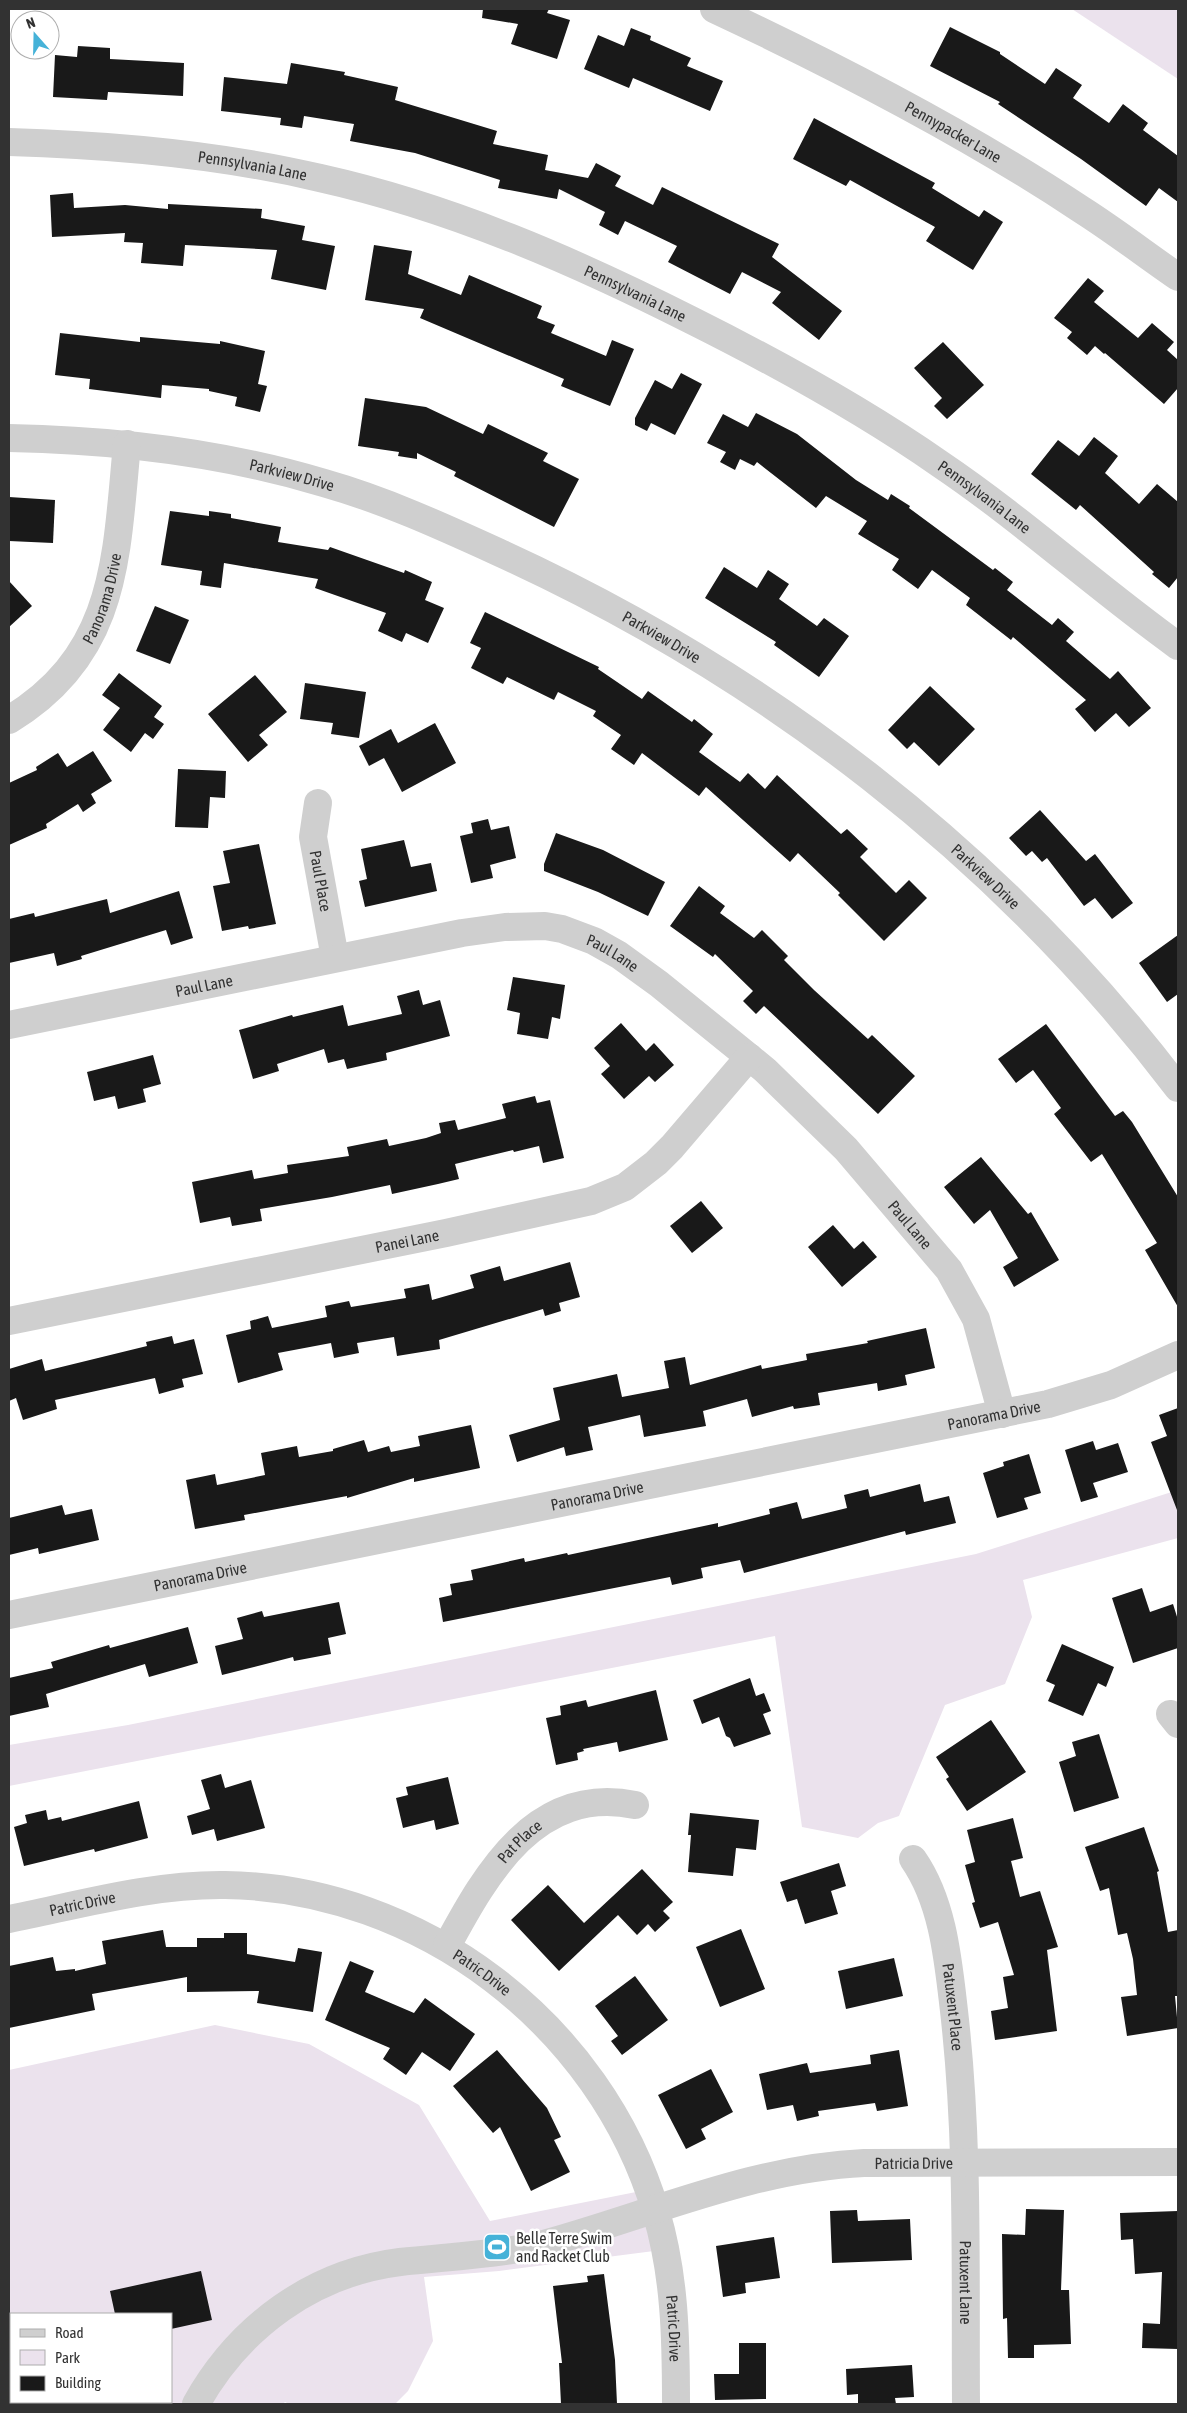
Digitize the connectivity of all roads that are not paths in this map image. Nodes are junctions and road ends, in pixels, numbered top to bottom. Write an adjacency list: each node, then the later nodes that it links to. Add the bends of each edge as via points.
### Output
1 (714, 9): 3 (street, Pennypacker Lane, via 813,56 951,130 1082,210)
2 (9, 142): 6 (street, Pennsylvania Lane, via 162,151 317,177 438,211 574,264 744,346 898,436 996,504)
3 (1178, 277)
4 (9, 438): 5 (street, Parkview Drive)
5 (127, 444): 7 (street, Panorama Drive, via 115,559 99,619 65,674 34,703); 12 (street, Parkview Drive, via 211,455 325,483 366,497 432,522 538,570 640,623 760,697 845,757 948,841 1033,920)
6 (1178, 646)
7 (9, 720)
8 (318, 803): 9 (street, Paul Place, via 314,837)
9 (335, 958): 10 (street, Paul Lane); 11 (street, Paul Lane, via 483,929 525,925 562,930 587,938 619,955)
10 (9, 1025)
11 (749, 1057): 13 (street, Panei Lane, via 656,1163 625,1187 591,1201); 15 (street, Paul Lane, via 846,1149 949,1270 976,1319)
12 (1175, 1077)
13 (9, 1320)
14 (1178, 1355): 15 (street, Panorama Drive, via 1127,1379 1082,1395)
15 (1002, 1414): 16 (street, Panorama Drive)
16 (9, 1616)
17 (635, 1805): 20 (street, Pat Place, via 609,1801 584,1804 532,1828 515,1843 486,1879)
18 (913, 1859): 21 (street, Patuxent Place, via 936,1904 947,1958 958,2047)
19 (9, 1919): 20 (street, Patric Drive, via 156,1891 246,1886 287,1890 351,1905)
20 (446, 1946): 23 (street, Patric Drive, via 513,1994 574,2057 617,2120)
21 (965, 2162): 22 (street, Patricia Drive); 23 (street, Patricia Drive, via 817,2167 746,2182); 26 (street, Patuxent Lane)
22 (1178, 2162)
23 (656, 2210): 24 (street, Patricia Drive, via 510,2251 399,2262 339,2276 291,2301 251,2332 227,2357); 25 (street, Patric Drive, via 674,2310)
24 (196, 2404)
25 (676, 2404)
26 (966, 2404)

